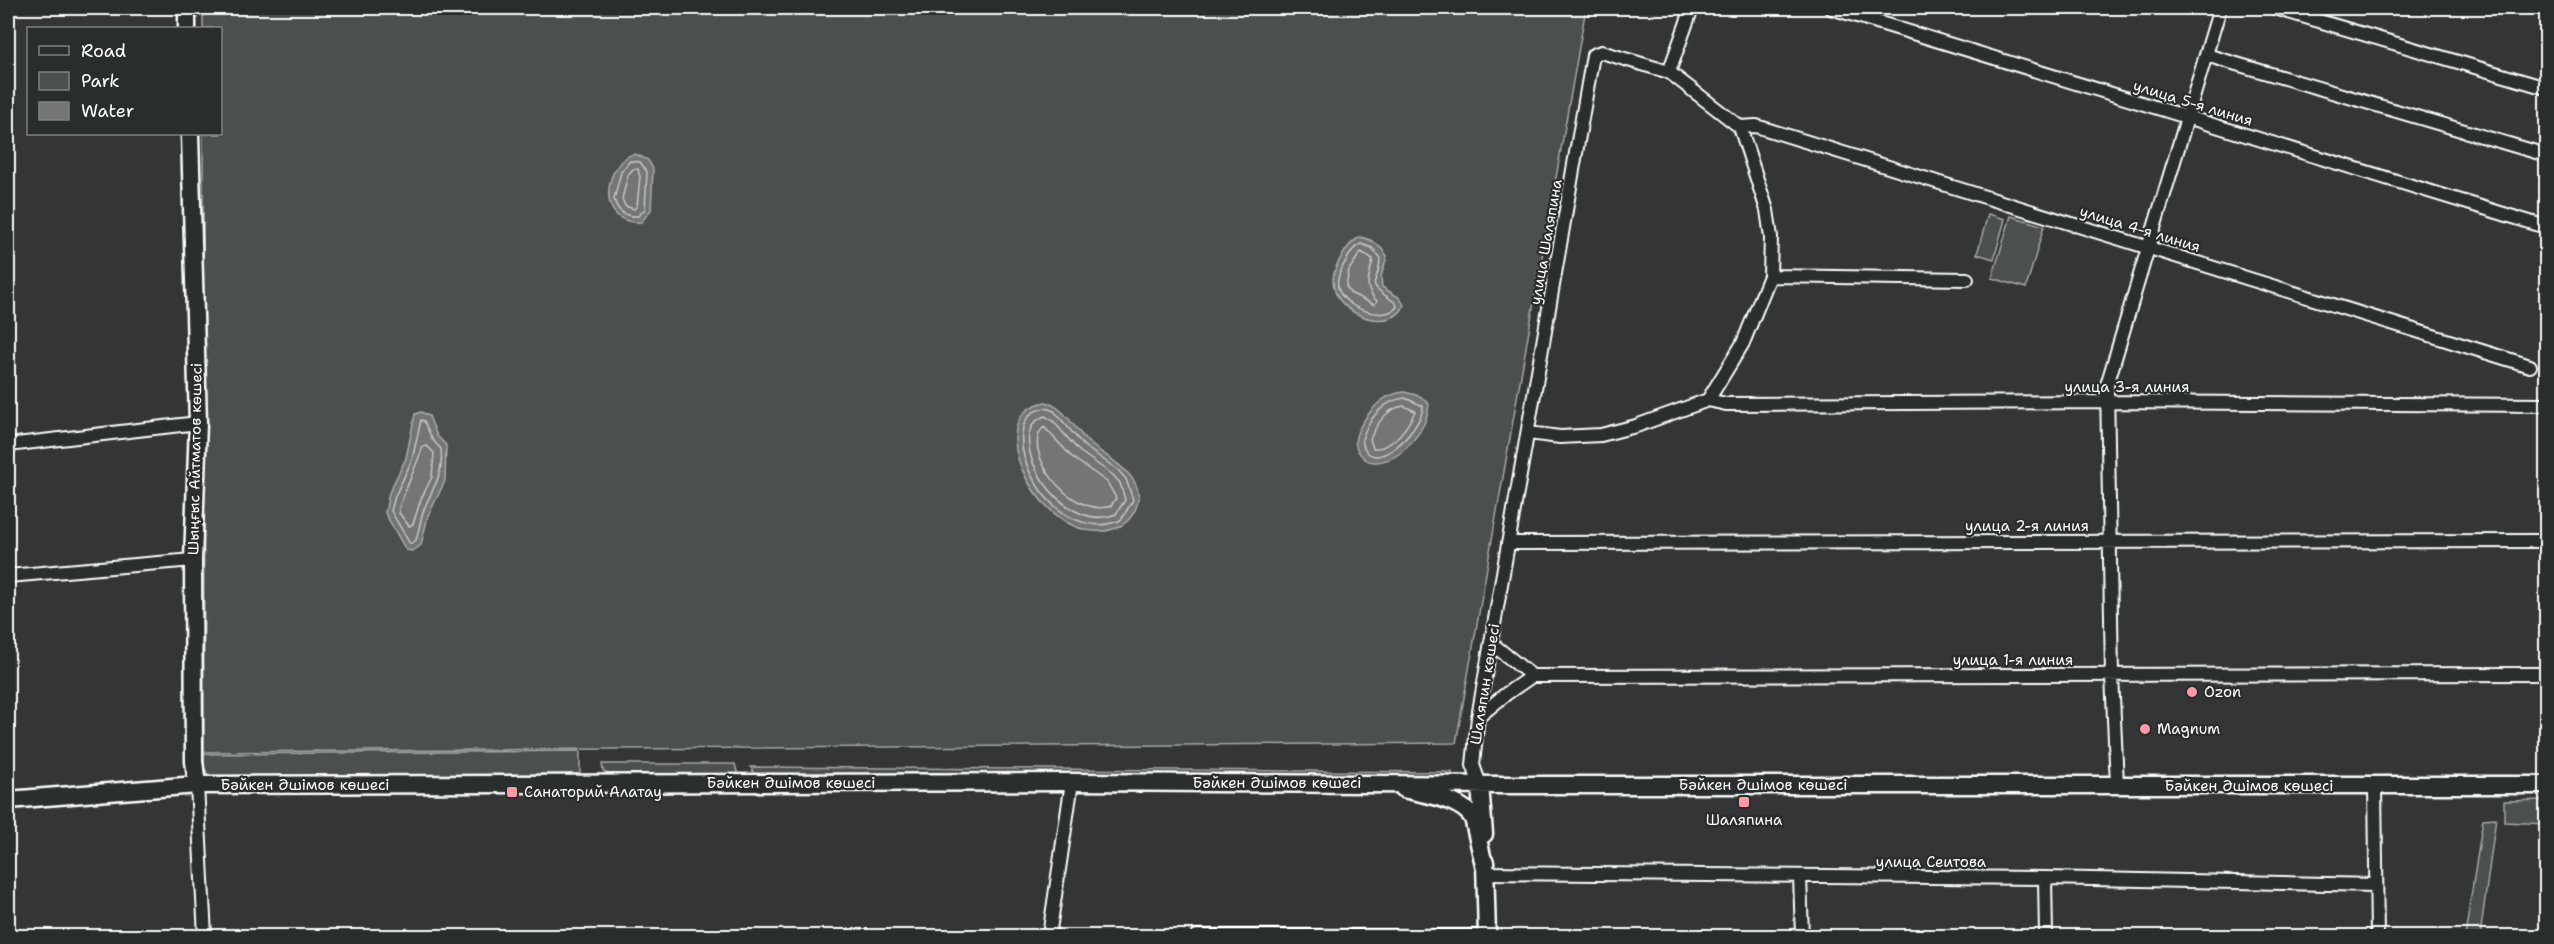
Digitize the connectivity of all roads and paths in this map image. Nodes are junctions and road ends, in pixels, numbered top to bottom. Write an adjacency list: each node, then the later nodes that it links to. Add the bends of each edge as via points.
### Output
1 (187, 8): 6 (main road)
2 (1692, 8): 8 (street)
3 (1831, 8): 10 (street, улица 5-я линия)
4 (2220, 8): 7 (street)
5 (2275, 8): 9 (street)
6 (187, 27)
7 (2206, 55): 10 (street); 13 (street)
8 (1669, 72): 11 (street); 23 (street, улица Шаляпина, via 1601,52 1593,55)
9 (2547, 88)
10 (2187, 117): 14 (street, улица 5-я линия); 15 (street)
11 (1740, 127): 15 (street, улица 4-я линия, via 1756,126); 16 (street, via 1767,210)
12 (190, 135): 22 (main road, Шыңғыс Айтматов көшесі)
13 (2547, 154)
14 (2547, 227)
15 (2148, 247): 18 (street, улица 4-я линия); 20 (street, via 2107,385)
16 (1770, 276): 17 (street); 19 (street, via 1743,343)
17 (1967, 279)
18 (2530, 366)
19 (1708, 400): 20 (street, улица 3-я линия, via 1726,404); 23 (street, via 1601,435 1560,437)
20 (2107, 402): 21 (street, улица 3-я линия); 25 (street)
21 (2547, 405)
22 (198, 423): 24 (street); 28 (main road, Шыңғыс Айтматов көшесі)
23 (1528, 433): 27 (street, Шаляпин көшесі)
24 (8, 445)
25 (2108, 541): 26 (street, улица 2-я линия); 27 (street, улица 2-я линия); 32 (street)
26 (2547, 541)
27 (1508, 543): 30 (street, Шаляпин көшесі)
28 (193, 560): 29 (street); 38 (main road, Шыңғыс Айтматов көшесі)
29 (8, 576)
30 (1491, 643): 33 (street); 34 (street, Шаляпин көшесі)
31 (2547, 674): 32 (street, улица 1-я линия)
32 (2112, 675): 33 (street, улица 1-я линия); 37 (street)
33 (1532, 676): 34 (street)
34 (1478, 717): 39 (street, Шаляпин көшесі, via 1473,765)
35 (1072, 782): 36 (main road, Бәйкен Әшімов көшесі); 38 (main road, Бәйкен Әшімов көшесі); 48 (street)
36 (1380, 783): 39 (main road, Бәйкен Әшімов көшесі); 43 (main road, via 1464,807 1473,818)
37 (2118, 784): 39 (main road, Бәйкен Әшімов көшесі); 41 (main road, Бәйкен Әшімов көшесі)
38 (196, 785): 42 (main road, Бәйкен Әшімов көшесі); 47 (street)
39 (1480, 785): 43 (main road, Шаляпин көшесі)
40 (2547, 785): 41 (main road, Бәйкен Әшімов көшесі)
41 (2375, 787): 46 (street)
42 (8, 800)
43 (1486, 873): 44 (street, улица Сеитова); 50 (main road, Шаляпин көшесі)
44 (1800, 876): 45 (street, улица Сеитова); 51 (street)
45 (2045, 878): 46 (street, улица Сеитова); 52 (street)
46 (2376, 885): 53 (street)
47 (205, 936)
48 (1049, 936)
49 (1197, 936): 50 (street)
50 (1487, 936)
51 (1802, 936)
52 (2046, 936)
53 (2377, 936)

